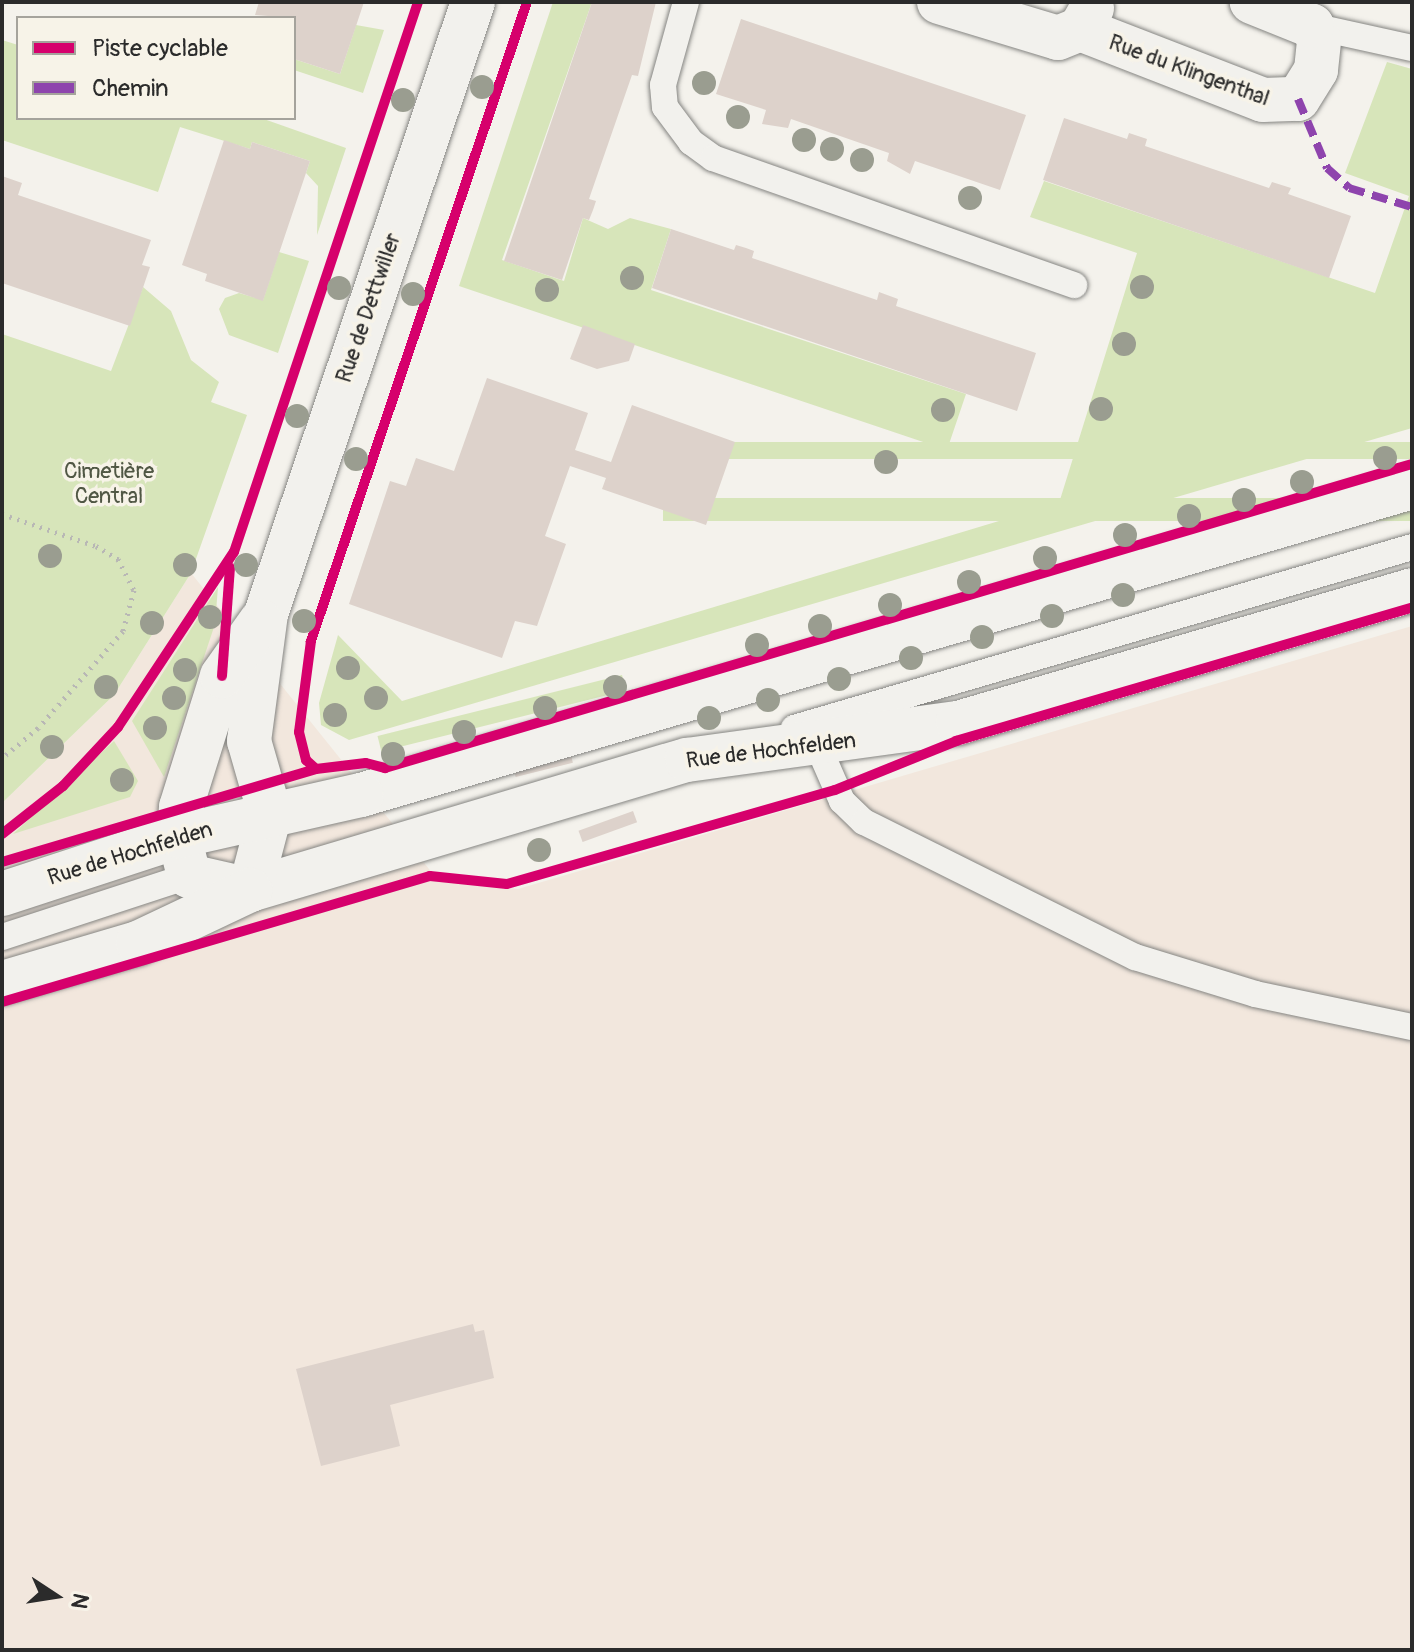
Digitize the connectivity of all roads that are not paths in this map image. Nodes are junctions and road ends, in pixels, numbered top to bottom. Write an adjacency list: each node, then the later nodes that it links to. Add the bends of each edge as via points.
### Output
1 (473, 2): 12 (street, Rue de Dettwiller)
2 (686, 2): 8 (lane, via 663,85 665,107 691,142 713,158)
3 (939, 2): 5 (street, Rue du Klingenthal, via 1058,38)
4 (1252, 2): 6 (street)
5 (1087, 15): 6 (street, Rue du Klingenthal, via 1275,104 1298,99 1309,86 1320,56)
6 (1312, 26): 7 (lane)
7 (1412, 48)
8 (1074, 285)
9 (1412, 487): 15 (street, Rue de Hochfelden, via 361,795)
10 (1412, 547): 14 (lane)
11 (1412, 590): 13 (street, Rue de Hochfelden, via 958,723)
12 (266, 614): 15 (street, Rue de Dettwiller, via 249,741); 16 (street, Rue de Dettwiller, via 222,676 181,807)
13 (818, 746): 14 (street, Rue de Hochfelden); 21 (lane, via 842,801 864,822 1135,957 1242,991)
14 (687, 760): 17 (street, Rue de Hochfelden)
15 (270, 814): 16 (street, Rue de Hochfelden); 17 (street)
16 (184, 856): 17 (street); 18 (street, Rue de Hochfelden); 19 (lane)
17 (250, 890): 20 (street, Rue de Hochfelden, via 138,943)
18 (2, 894)
19 (2, 937)
20 (2, 983)
21 (1412, 1027)

